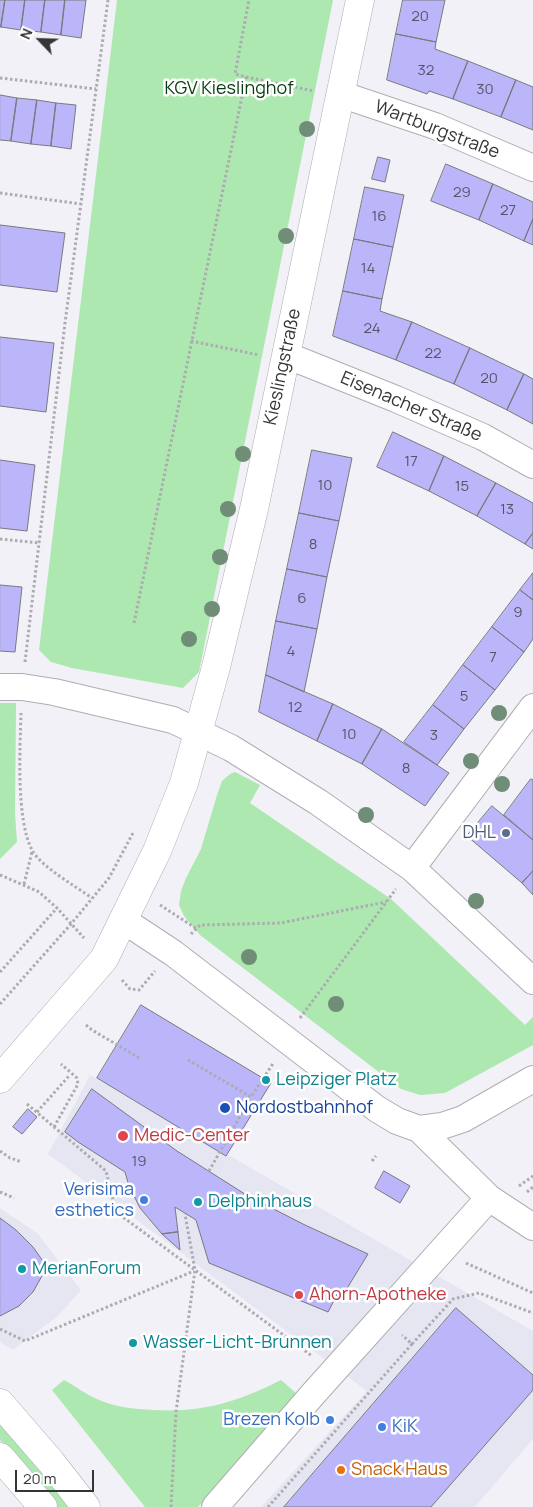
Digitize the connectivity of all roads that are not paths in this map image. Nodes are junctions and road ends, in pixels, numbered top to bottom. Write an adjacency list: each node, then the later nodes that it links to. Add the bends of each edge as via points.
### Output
1 (360, 0): 2 (street, Kieslingstraße)
2 (340, 94): 3 (street, Wartburgstraße, via 435,126); 4 (street, Kieslingstraße)
3 (533, 168)
4 (273, 356): 5 (street, Eisenacher Straße, via 396,399 483,437); 8 (street, Kieslingstraße, via 254,509)
5 (533, 465)
6 (11, 687): 8 (street, via 54,692 141,712 173,720)
7 (533, 707): 9 (street)
8 (199, 732): 9 (street, via 318,802); 10 (street, via 172,818)
9 (412, 868): 11 (street)
10 (123, 920): 12 (street, via 81,957); 13 (street, via 104,959); 15 (street, via 173,953 377,1110)
11 (533, 980)
12 (0, 1050)
13 (0, 1079)
14 (533, 1079): 15 (street, via 463,1119)
15 (419, 1129): 16 (street)
16 (489, 1198): 17 (street); 22 (street)
17 (533, 1227)
18 (0, 1403): 21 (street)
19 (0, 1457): 20 (street)
20 (43, 1507)
21 (86, 1507)
22 (215, 1507)

